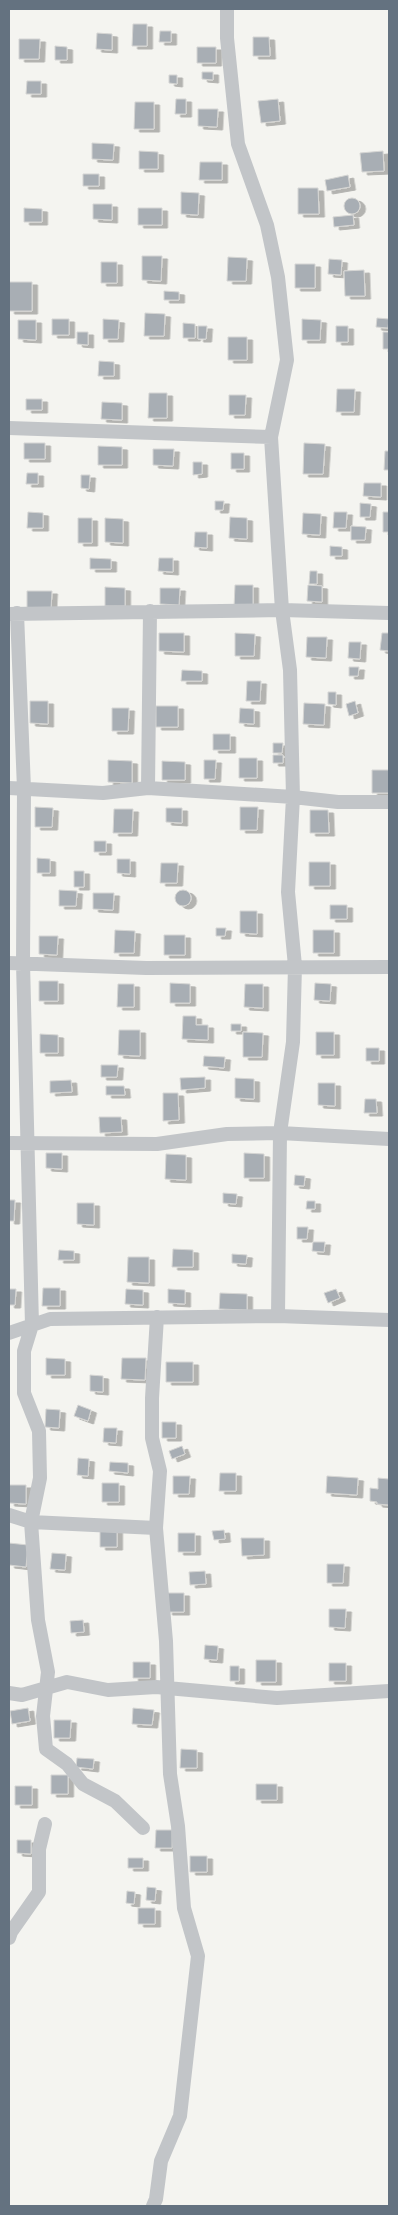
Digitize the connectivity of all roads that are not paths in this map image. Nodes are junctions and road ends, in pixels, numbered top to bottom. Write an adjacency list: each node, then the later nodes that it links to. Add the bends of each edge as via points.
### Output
1 (227, 9): 3 (street, via 238,144 266,225 278,277 287,360)
2 (9, 428): 3 (street)
3 (271, 437): 4 (street)
4 (282, 610): 5 (street); 6 (street); 11 (street, via 290,670)
5 (150, 611): 7 (street); 9 (street)
6 (389, 613)
7 (13, 614): 10 (street)
8 (9, 788): 10 (street)
9 (148, 788): 10 (street, via 103,793); 11 (street)
10 (24, 789): 14 (street)
11 (293, 797): 12 (street, via 338,802); 15 (street, via 288,892)
12 (389, 802)
13 (9, 963): 14 (street)
14 (23, 963): 15 (street, via 146,968); 20 (street)
15 (295, 966): 16 (street); 17 (street, via 293,1042)
16 (389, 967)
17 (280, 1133): 18 (street); 20 (street, via 227,1134 156,1144); 21 (street)
18 (389, 1139)
19 (9, 1143): 20 (street)
20 (28, 1143): 24 (street)
21 (278, 1316): 22 (street); 23 (street)
22 (157, 1318): 24 (street, via 50,1319); 28 (street, via 152,1398 152,1438 160,1471)
23 (389, 1320)
24 (32, 1325): 25 (street); 27 (street, via 24,1351 24,1393 39,1431 40,1478)
25 (9, 1334)
26 (9, 1515): 27 (street)
27 (31, 1522): 28 (street); 29 (street, via 38,1620 48,1672)
28 (156, 1528): 30 (street)
29 (45, 1687): 30 (street, via 67,1682 108,1690); 32 (street, via 22,1695); 34 (street, via 46,1748 67,1764 83,1784 115,1801)
30 (167, 1689): 31 (street, via 277,1698); 36 (street, via 170,1774 178,1826 184,1908 198,1956 180,2116 161,2161)
31 (389, 1691)
32 (9, 1693)
33 (46, 1824): 35 (street, via 39,1849 38,1892)
34 (143, 1828)
35 (9, 1938)
36 (153, 2206)

